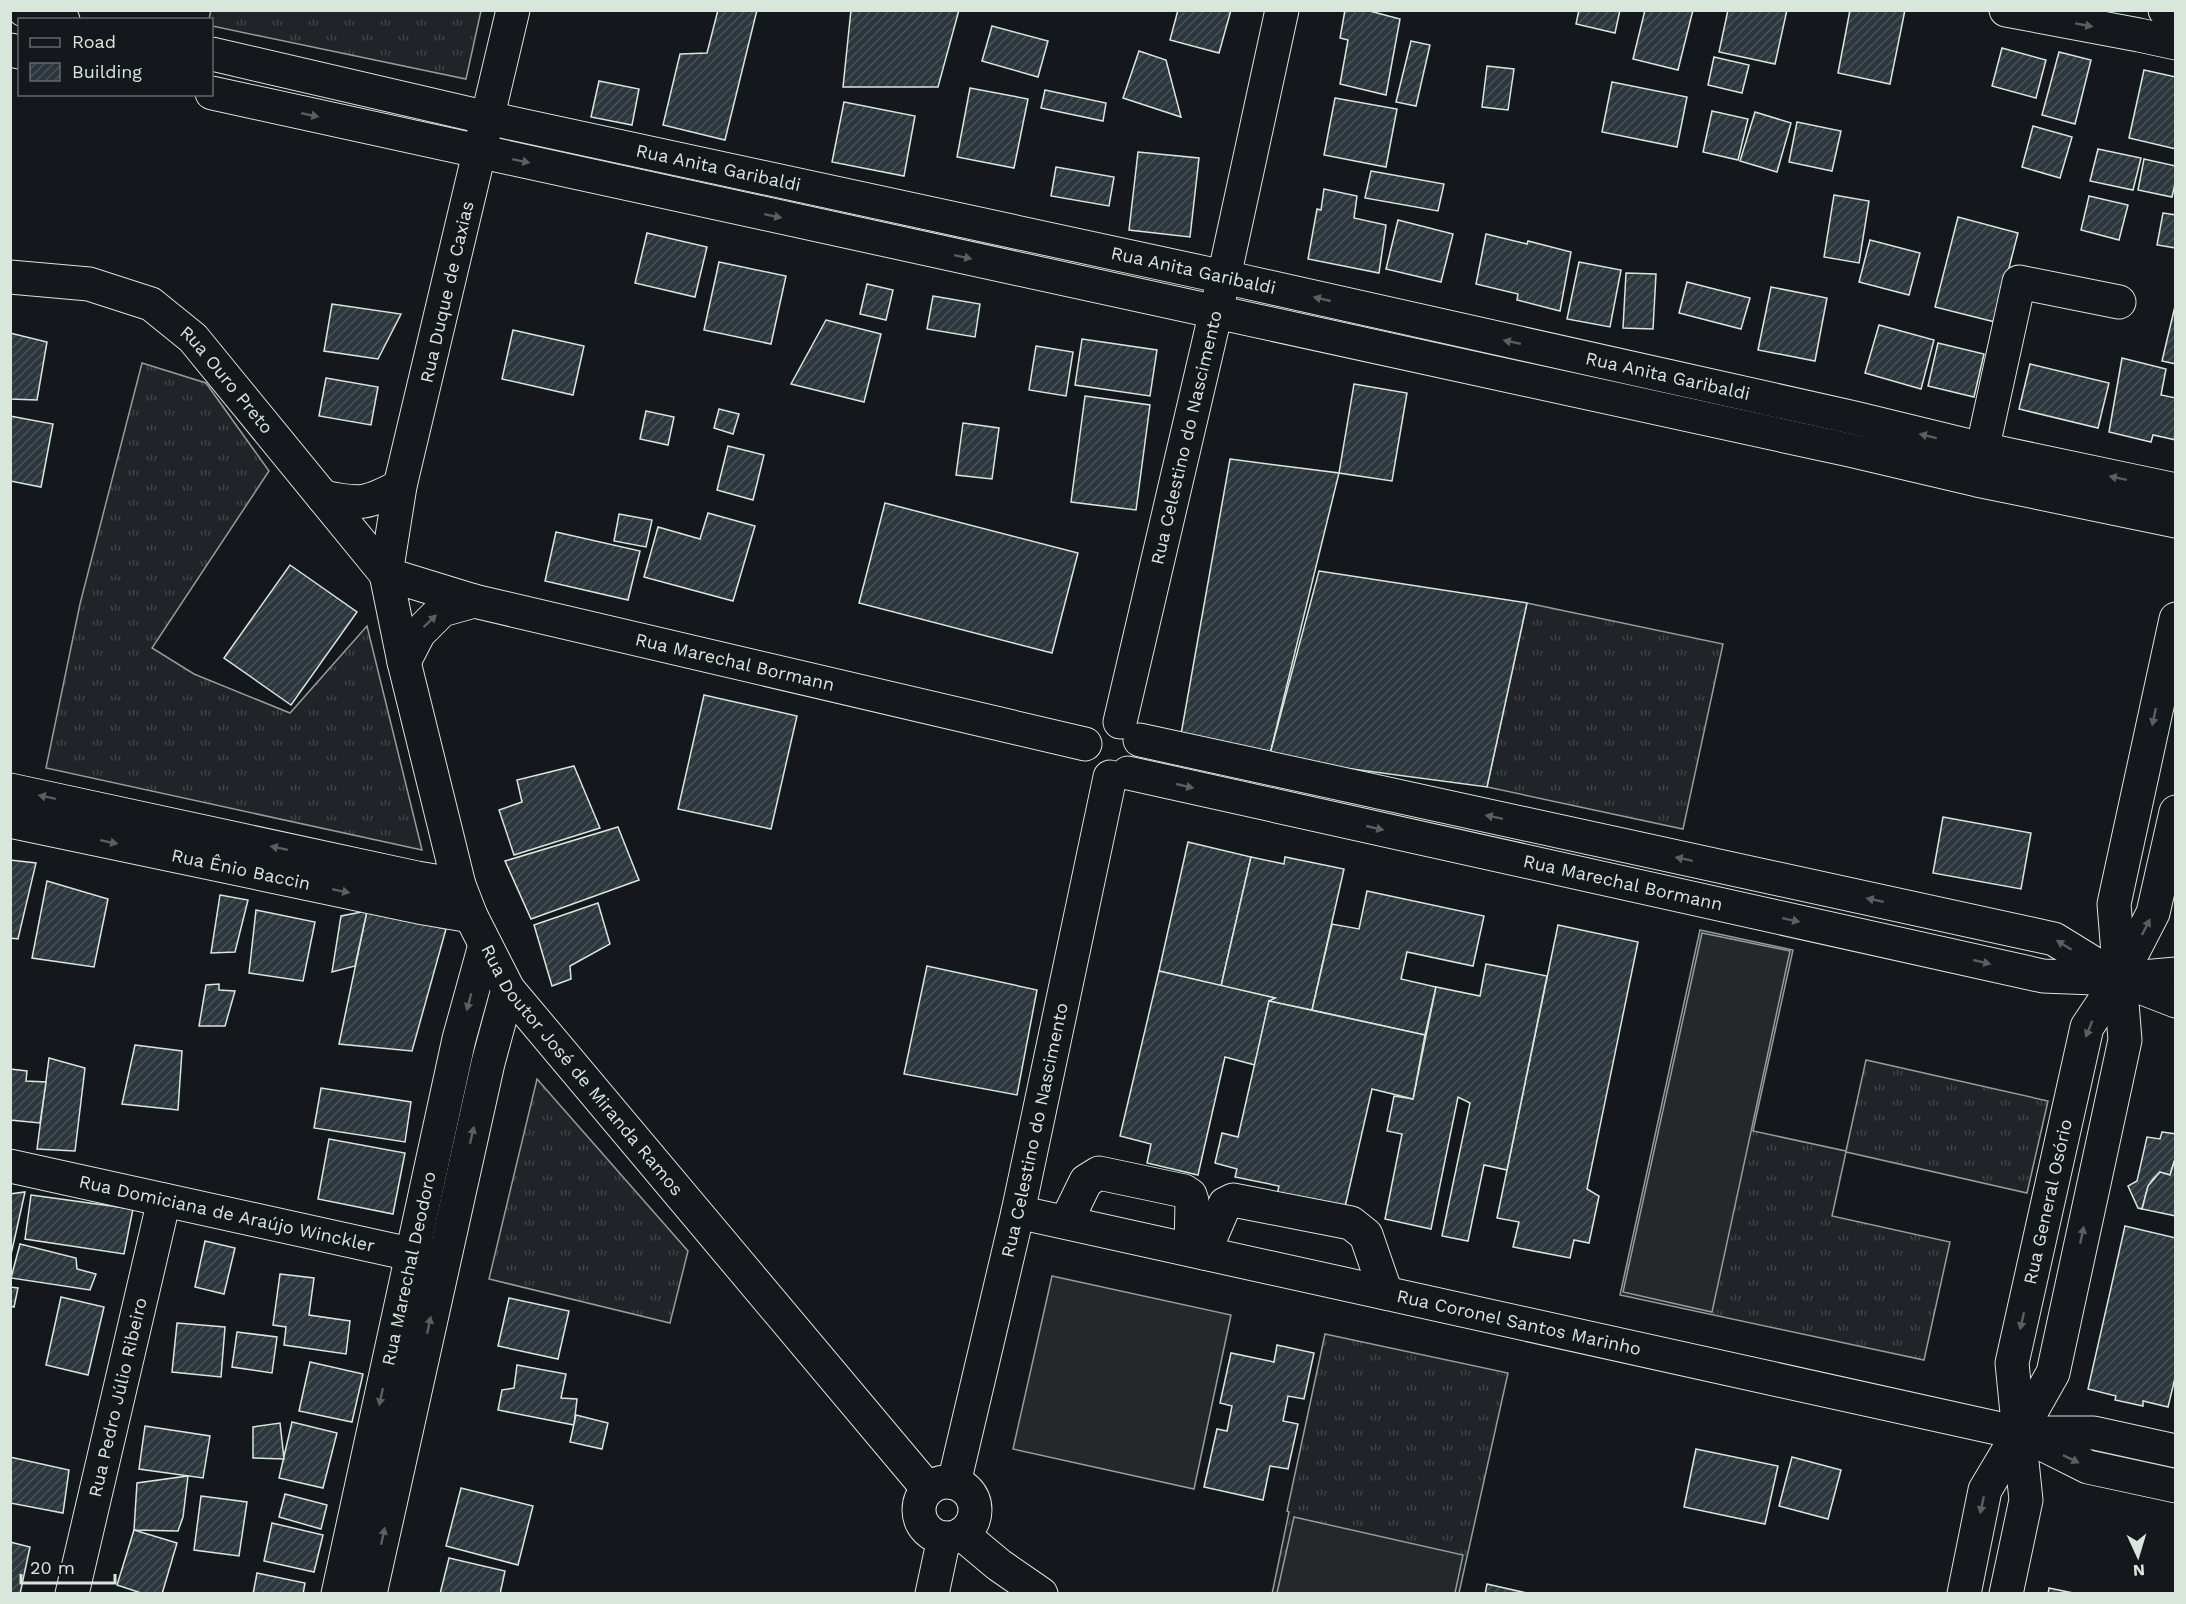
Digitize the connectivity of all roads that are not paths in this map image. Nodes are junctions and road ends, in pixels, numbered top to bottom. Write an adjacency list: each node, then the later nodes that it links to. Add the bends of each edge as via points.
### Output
1 (24, 10): 7 (street)
2 (513, 10): 14 (street, Rua Duque de Caxias)
3 (1282, 10): 23 (street, Rua Celestino do Nascimento)
4 (2006, 10): 8 (street, one-way to 8)
5 (2165, 10): 6 (street)
6 (2175, 13)
7 (55, 18)
8 (2141, 23): 9 (street)
9 (2175, 43)
10 (213, 54): 11 (street, Rua Anita Garibaldi)
11 (288, 72): 13 (street); 14 (street, Rua Anita Garibaldi)
12 (213, 93): 13 (street, Rua Anita Garibaldi)
13 (278, 108): 15 (street, Rua Anita Garibaldi, one-way to 15)
14 (488, 118): 15 (street, Rua Duque de Caxias); 16 (street, Rua Anita Garibaldi)
15 (481, 152): 18 (street, Rua Anita Garibaldi, one-way to 18); 35 (street, Rua Duque de Caxias)
16 (745, 174): 17 (street, Rua Anita Garibaldi); 18 (street)
17 (895, 206): 19 (street, Rua Anita Garibaldi); 20 (street)
18 (739, 208): 20 (street, Rua Anita Garibaldi, one-way to 20)
19 (1033, 236): 21 (street); 23 (street, Rua Anita Garibaldi)
20 (887, 240): 21 (street, Rua Anita Garibaldi, one-way to 21)
21 (1024, 271): 25 (street, Rua Anita Garibaldi)
22 (10, 277): 37 (street, Rua Ouro Preto, via 89,284 151,304 193,338)
23 (1224, 278): 25 (street, Rua Celestino do Nascimento); 26 (street, Rua Anita Garibaldi, one-way to 23)
24 (2119, 302): 34 (street, via 2019,282)
25 (1216, 312): 28 (street, Rua Anita Garibaldi); 44 (street, Rua Celestino do Nascimento)
26 (1425, 322): 27 (street, Rua Anita Garibaldi, one-way to 26); 28 (street)
27 (1563, 353): 29 (street); 30 (street, Rua Anita Garibaldi)
28 (1419, 356): 29 (street, Rua Anita Garibaldi)
29 (1556, 386): 32 (street, Rua Anita Garibaldi)
30 (1716, 387): 31 (street, Rua Anita Garibaldi); 32 (street)
31 (1855, 418): 33 (street); 34 (street, Rua Anita Garibaldi, one-way to 31)
32 (1709, 419): 33 (street, Rua Anita Garibaldi)
33 (1849, 450): 34 (street, Rua Anita Garibaldi)
34 (1979, 464): 36 (street, Rua Anita Garibaldi, one-way to 34); 38 (street, Rua Anita Garibaldi)
35 (400, 486): 37 (street, via 376,499 352,503); 39 (street, Rua Duque de Caxias)
36 (2175, 490)
37 (323, 497): 39 (street, Rua Ouro Preto)
38 (2175, 521)
39 (386, 574): 40 (street, Rua Marechal Bormann); 42 (street, Rua Doutor José de Miranda Ramos)
40 (474, 601): 42 (street, one-way to 40, via 419,633 442,610); 45 (street, Rua Marechal Bormann)
41 (2175, 619): 43 (street)
42 (404, 662): 59 (street, Rua Doutor José de Miranda Ramos)
43 (2170, 670): 49 (street, one-way to 49)
44 (1130, 731): 45 (street, via 1111,721 1102,723); 46 (street, Rua Marechal Bormann); 47 (street, via 1140,759 1135,767)
45 (1085, 744): 47 (street, via 1085,754 1094,770)
46 (1294, 774): 51 (street); 55 (street, Rua Marechal Bormann, one-way to 46)
47 (1119, 775): 51 (street, Rua Marechal Bormann, one-way to 51); 73 (street, Rua Celestino do Nascimento)
48 (10, 790): 53 (street, Rua Ênio Baccin, one-way to 48)
49 (2137, 798): 50 (street); 66 (street, via 2114,904)
50 (2175, 806)
51 (1287, 808): 57 (street, Rua Marechal Bormann, one-way to 57)
52 (2175, 812): 66 (street, Rua General Osório, one-way to 52, via 2153,913)
53 (78, 820): 54 (street, Rua Ênio Baccin); 56 (street, Rua Ênio Baccin)
54 (10, 821)
55 (1534, 826): 57 (street); 58 (street, Rua Marechal Bormann, one-way to 55)
56 (232, 853): 59 (street, Rua Ênio Baccin, one-way to 56); 62 (street, Rua Ênio Baccin, one-way to 62, via 424,908)
57 (1526, 861): 61 (street, Rua Marechal Bormann)
58 (1766, 876): 60 (street, Rua Marechal Bormann, one-way to 58); 61 (street)
59 (459, 885): 62 (street, Rua Doutor José de Miranda Ramos)
60 (1922, 910): 64 (street); 66 (street, Rua Marechal Bormann, one-way to 60, via 2054,939)
61 (1758, 912): 64 (street, Rua Marechal Bormann, one-way to 64)
62 (471, 916): 63 (street, Rua Doutor José de Miranda Ramos)
63 (484, 945): 67 (street, Rua Doutor José de Miranda Ramos); 76 (street, Rua Marechal Deodoro, one-way to 76, via 459,1039)
64 (1912, 947): 66 (street, Rua Marechal Bormann, one-way to 66, via 2043,976)
65 (2175, 974): 66 (street, Rua Marechal Bormann)
66 (2119, 979): 68 (street, Rua Marechal Bormann); 69 (street, Rua General Osório, one-way to 69, via 2087,1027); 70 (street, via 2125,1040)
67 (508, 989): 77 (street, Rua Marechal Deodoro, one-way to 67); 84 (street, Rua Doutor José de Miranda Ramos)
68 (2175, 1001)
69 (2060, 1151): 70 (street); 78 (street, Rua General Osório)
70 (2099, 1157): 79 (street, one-way to 70)
71 (10, 1166): 72 (street, Rua Domiciana de Araújo Winckler)
72 (164, 1200): 76 (street, Rua Domiciana de Araújo Winckler); 87 (street, Rua Pedro Júlio Ribeiro)
73 (1018, 1212): 74 (street, Rua Coronel Santos Marinho); 84 (street, Rua Celestino do Nascimento)
74 (1066, 1222): 75 (street, Rua Coronel Santos Marinho); 75 (street, via 1086,1181 1099,1173 1184,1191 1192,1202)
75 (1198, 1252): 80 (street, Rua Coronel Santos Marinho); 80 (street, via 1225,1204 1233,1200 1351,1223 1366,1235)
76 (412, 1254): 77 (street, Rua Domiciana de Araújo Winckler); 83 (street, Rua Marechal Deodoro, one-way to 83)
77 (444, 1261): 83 (street, Rua Marechal Deodoro, one-way to 77)
78 (2033, 1273): 79 (street); 81 (street, Rua General Osório, one-way to 81, via 2012,1363)
79 (2072, 1281): 81 (street, via 2053,1373)
80 (1386, 1293): 81 (street, Rua Coronel Santos Marinho)
81 (2019, 1433): 82 (street, Rua Coronel Santos Marinho, via 2094,1433); 85 (street, Rua Coronel Santos Marinho, one-way to 85, via 2088,1467); 92 (street, one-way to 92, via 1985,1490); 93 (street, Rua General Osório, via 2026,1500)
82 (2175, 1451)
83 (383, 1461): 88 (street, Rua Marechal Deodoro); 89 (street, Rua Marechal Deodoro, one-way to 83)
84 (941, 1486): 86 (street, via 970,1493 975,1511 974,1520); 86 (street, via 919,1505 922,1523 935,1536)
85 (2175, 1486)
86 (953, 1536): 90 (street); 91 (street)
87 (72, 1593)
88 (338, 1593)
89 (370, 1593)
90 (932, 1593)
91 (1041, 1593)
92 (1964, 1593)
93 (2006, 1593)

